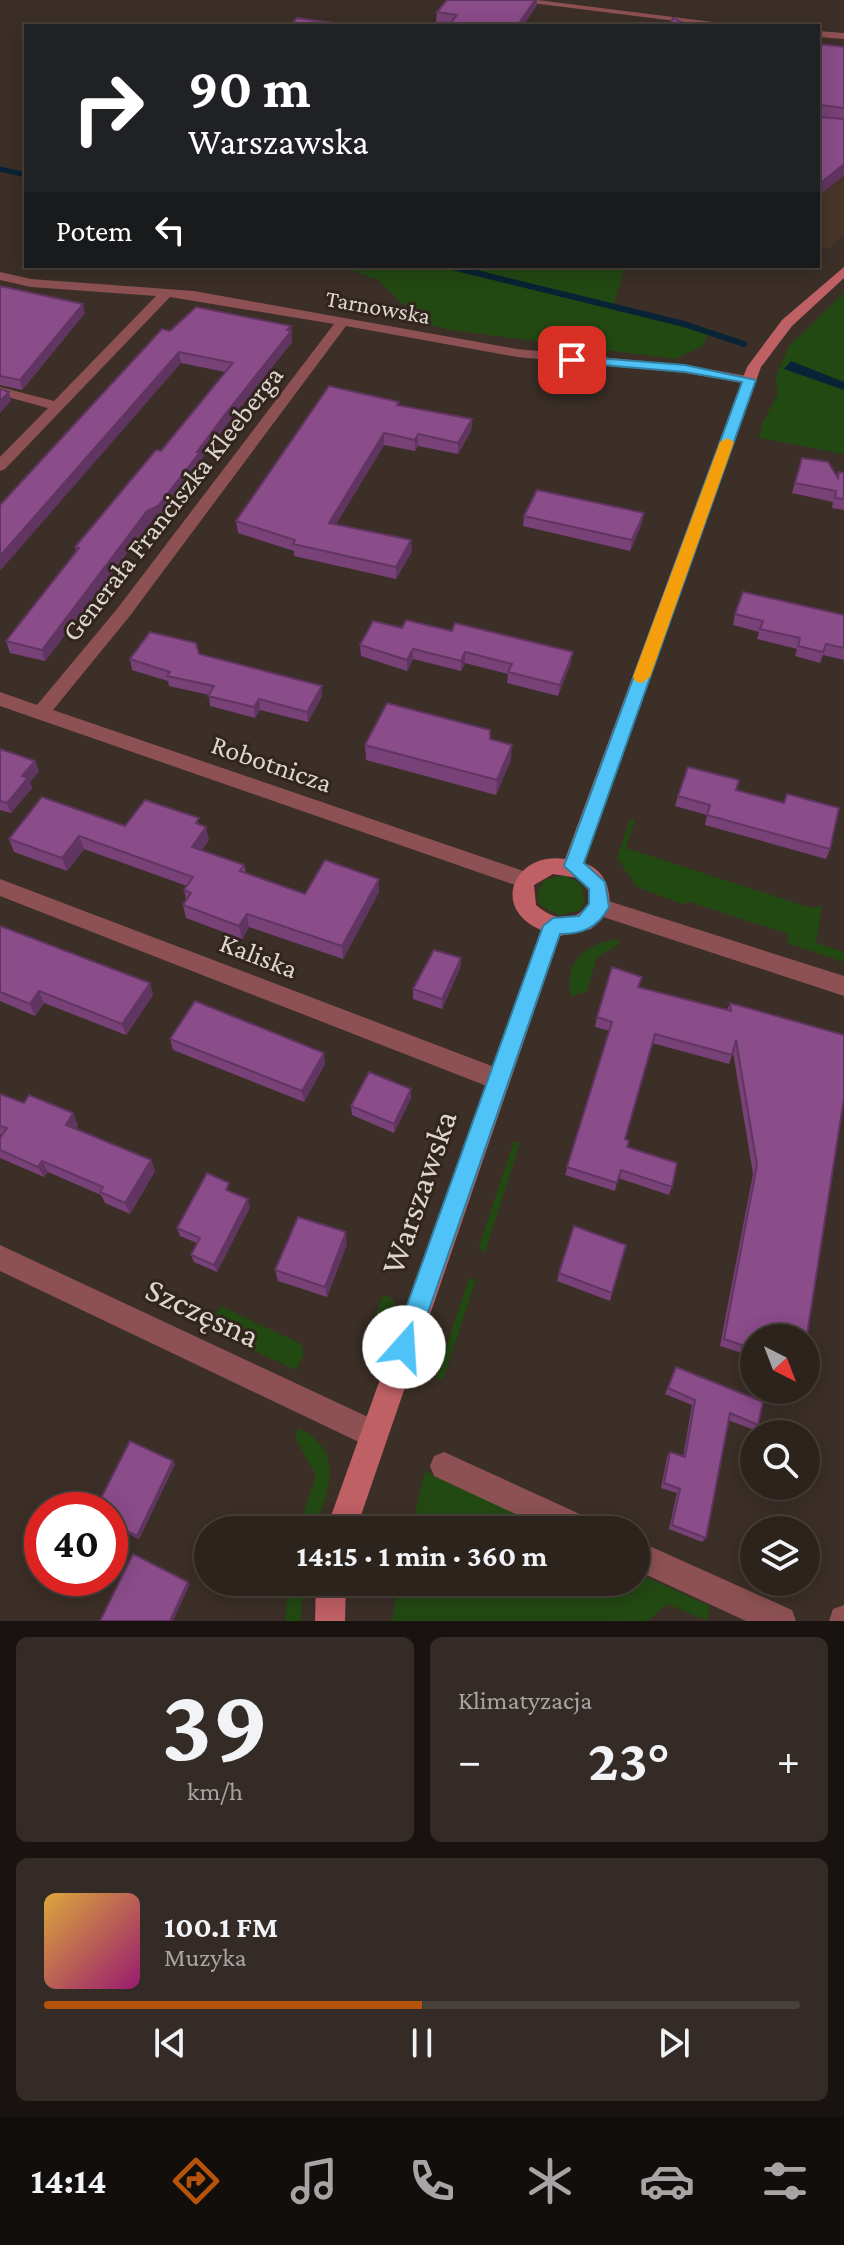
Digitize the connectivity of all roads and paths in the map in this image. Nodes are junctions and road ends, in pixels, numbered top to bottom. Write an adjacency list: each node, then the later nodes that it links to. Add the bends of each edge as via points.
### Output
1 (513, 0): 3 (street)
2 (651, 0): 3 (street)
3 (643, 14): 4 (street); 5 (street)
4 (637, 24)
5 (724, 24)
6 (820, 34): 7 (street)
7 (844, 36)
8 (844, 271): 12 (street, via 775,336)
9 (0, 276): 10 (street, Tarnowska)
10 (166, 294): 11 (street, Tarnowska); 14 (street)
11 (342, 323): 12 (street, Tarnowska, via 517,353); 17 (street, Generała Franciszka Kleeberga, via 123,613)
12 (749, 380): 18 (street)
13 (0, 391): 14 (street)
14 (56, 406): 15 (street)
15 (0, 466)
16 (0, 699): 17 (street, Robotnicza)
17 (41, 712): 19 (street, Robotnicza)
18 (573, 866): 19 (street, via 550,865); 21 (street, via 599,887)
19 (525, 880): 22 (street, via 527,909)
20 (0, 887): 24 (street, Kaliska)
21 (599, 907): 22 (street, via 586,922); 23 (street)
22 (553, 926): 24 (street, Warszawska)
23 (844, 986)
24 (497, 1079): 26 (street, Warszawska)
25 (0, 1258): 26 (street, Szczęsna)
26 (373, 1434): 28 (street, Warszawska)
27 (444, 1466): 29 (street)
28 (346, 1516)
29 (553, 1516)
30 (650, 1561): 33 (street)
31 (331, 1596): 32 (street)
32 (330, 1621)
33 (781, 1621)

